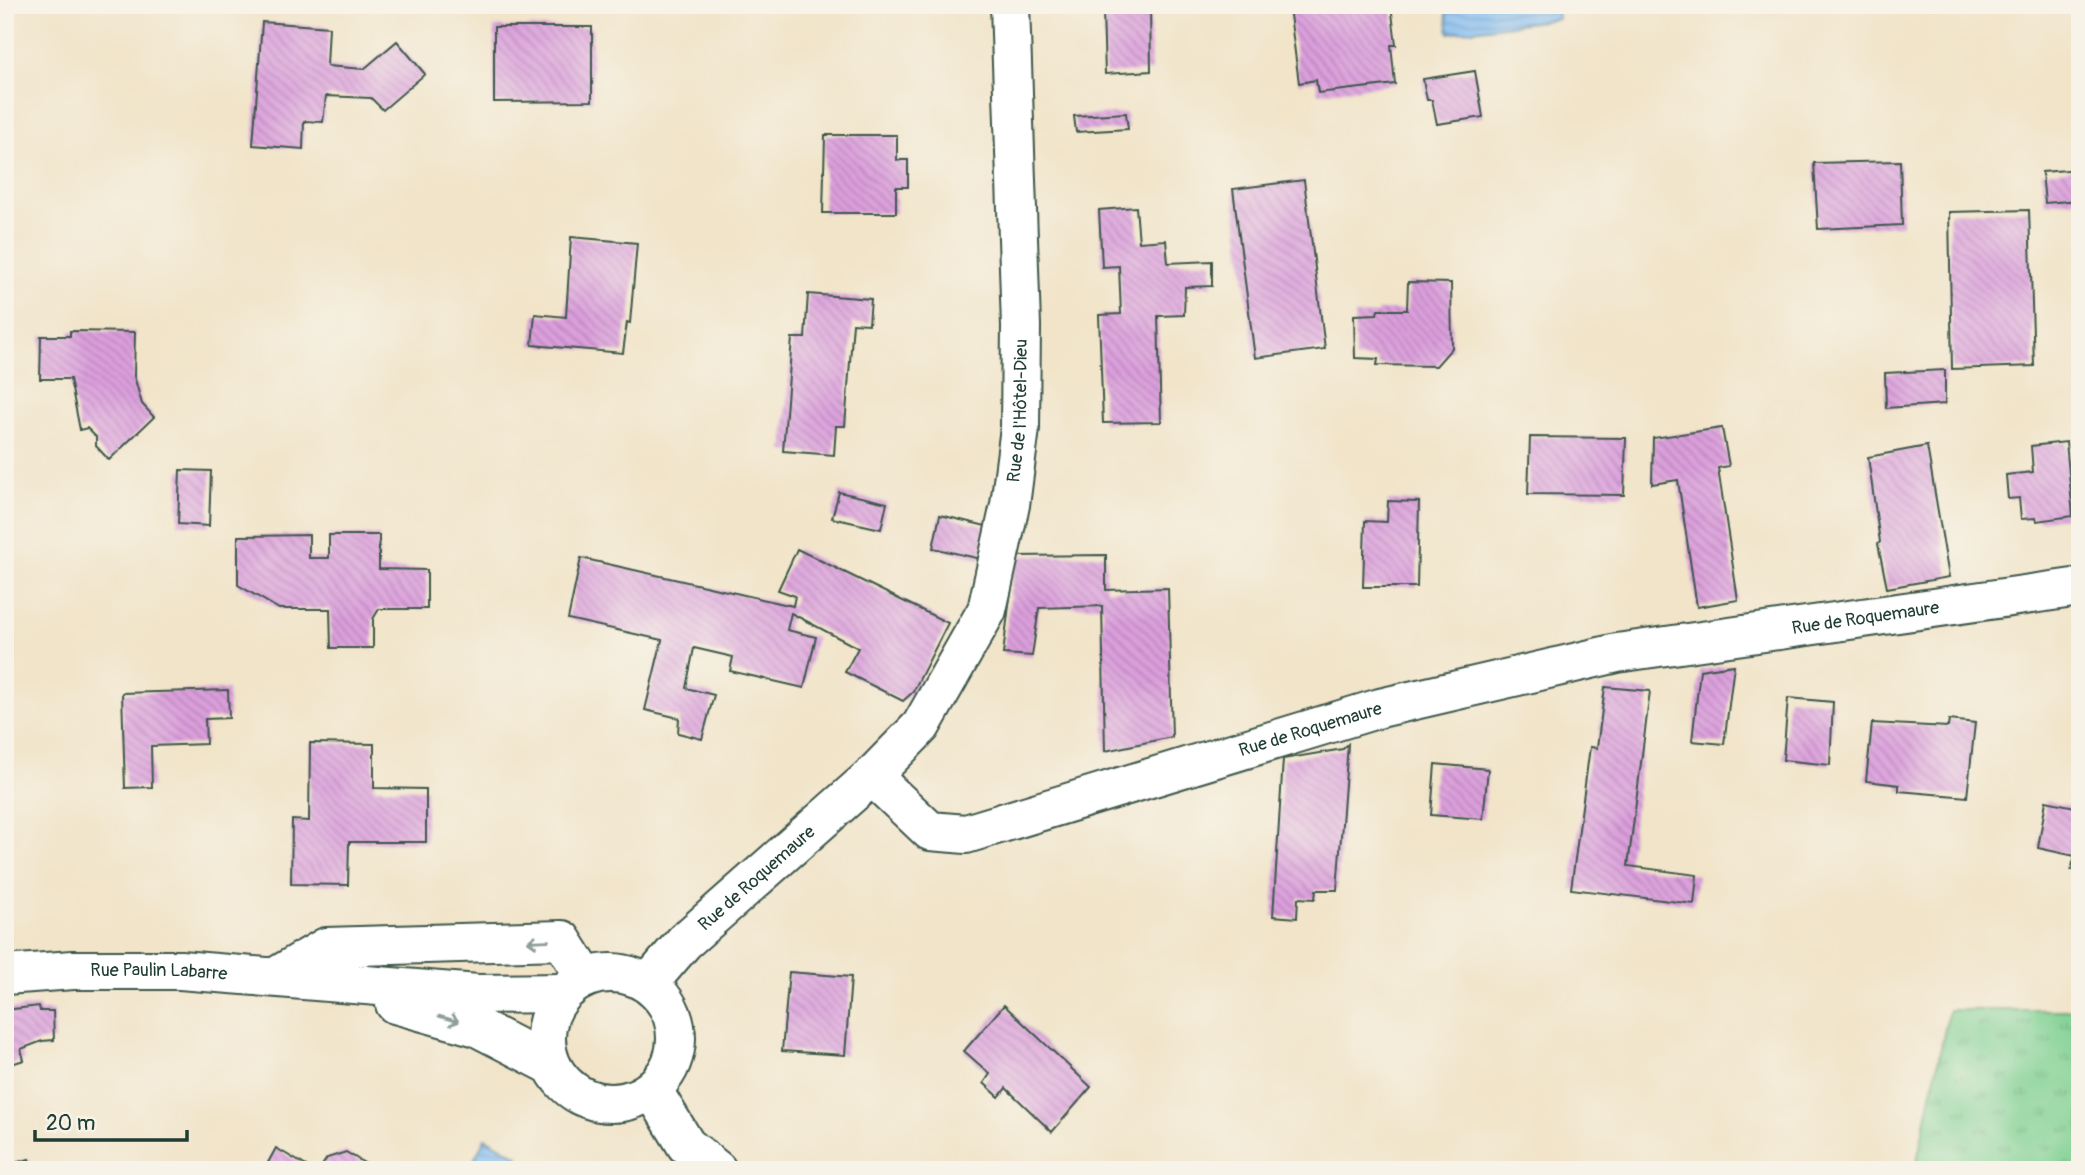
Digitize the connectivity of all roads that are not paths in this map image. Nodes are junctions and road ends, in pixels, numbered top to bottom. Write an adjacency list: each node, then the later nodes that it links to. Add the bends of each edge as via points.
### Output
1 (1010, 5): 3 (street, Rue de l'Hôtel-Dieu, via 1021,326 1020,428 1010,505 987,610 922,726)
2 (2080, 587): 3 (street, Rue de Roquemaure, via 1617,653 1380,708 966,834 930,831)
3 (872, 776): 6 (street, Rue de Roquemaure, via 684,942)
4 (5, 975): 5 (street, Rue Paulin Labarre, via 180,970)
5 (295, 978): 7 (street, via 478,994); 7 (street, one-way to 5, via 562,940 326,947); 8 (street, one-way to 8, via 477,1027)
6 (648, 984): 7 (street, via 628,975 607,973); 9 (street, via 663,998 676,1036 665,1074)
7 (575, 985): 8 (street, via 552,1009 546,1027)
8 (551, 1065): 9 (street, via 562,1082 596,1102 634,1099)
9 (652, 1089): 10 (street, via 686,1145)
10 (717, 1170)

